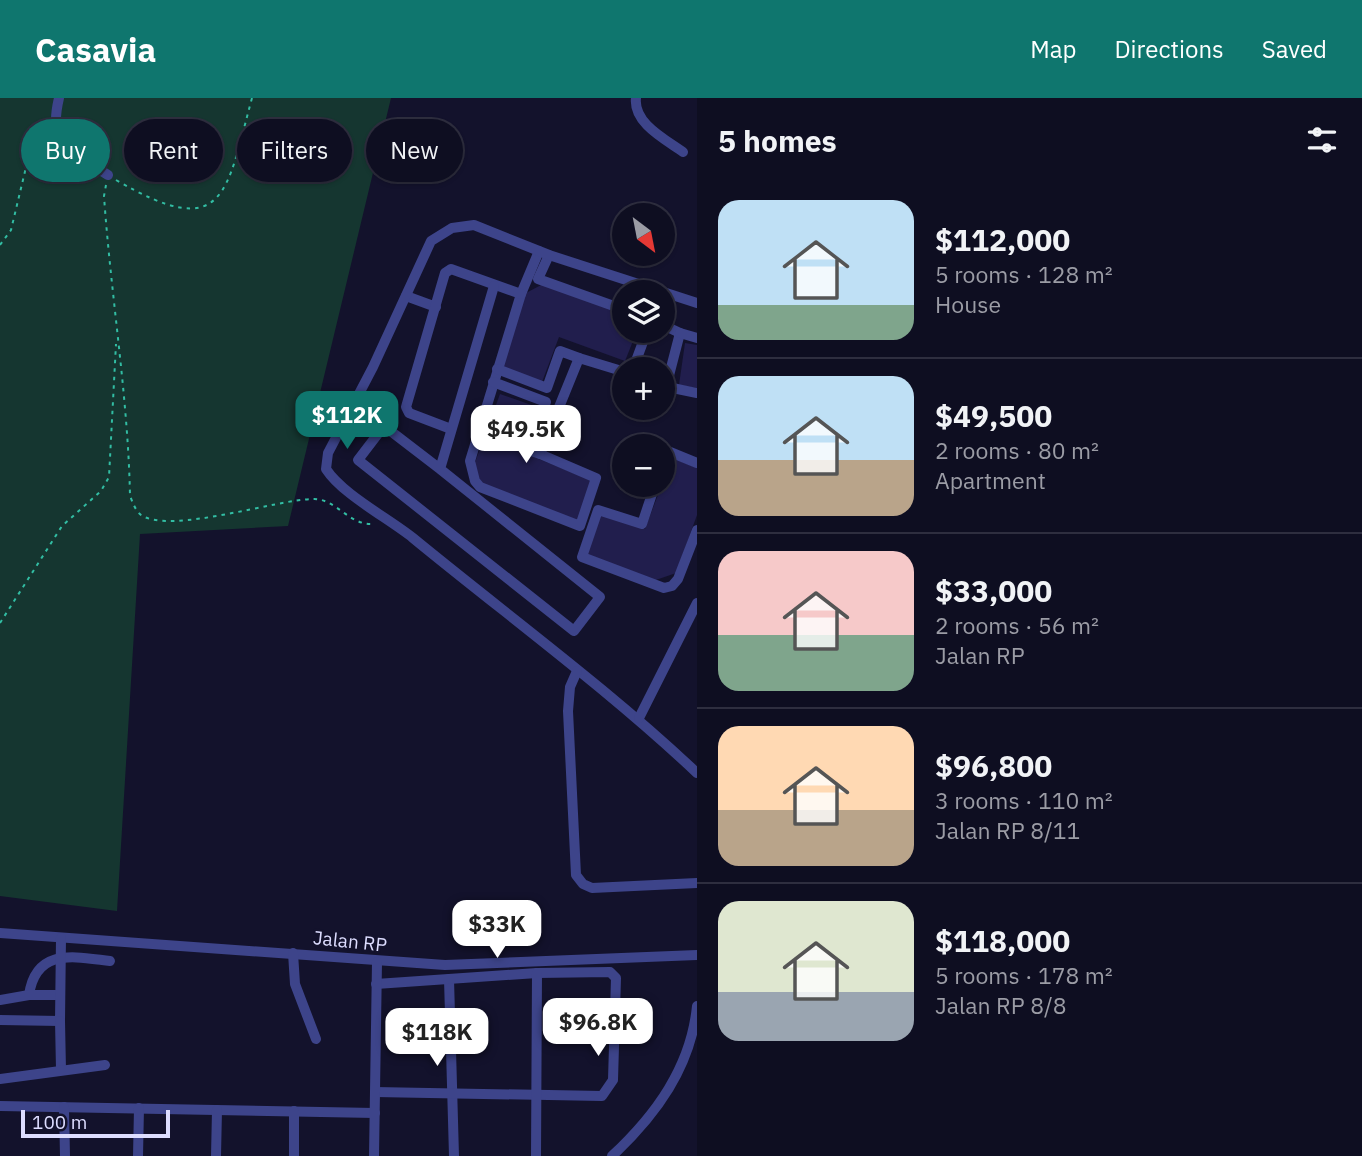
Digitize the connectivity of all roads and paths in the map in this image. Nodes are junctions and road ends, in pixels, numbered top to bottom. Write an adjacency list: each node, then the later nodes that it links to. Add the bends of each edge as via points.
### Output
1 (59, 98): 4 (street)
2 (252, 98): 6 (path, via 232,174 211,205 197,210 165,205)
3 (636, 98): 5 (street, via 636,111 653,131)
4 (54, 119)
5 (683, 152)
6 (110, 176)
7 (23, 182): 9 (path, via 11,230)
8 (107, 182): 19 (path, via 104,196)
9 (0, 245)
10 (544, 253): 12 (street); 13 (street, via 474,225 452,228 431,241); 14 (street); 15 (street, via 538,279)
11 (494, 286): 12 (street); 16 (street, via 447,269); 28 (street)
12 (521, 294): 24 (street)
13 (406, 296): 16 (street); 34 (street, via 328,453 326,469 332,479)
14 (697, 303)
15 (612, 305)
16 (436, 307): 28 (street, via 407,411)
17 (675, 331): 18 (street)
18 (680, 333): 20 (street); 21 (street)
19 (116, 336): 34 (path, via 128,425 130,496 143,517 212,517 316,498 365,524); 37 (path, via 109,477 101,491 62,526)
20 (697, 338)
21 (673, 357)
22 (579, 358): 23 (street); 24 (street, via 560,351 547,388); 29 (street)
23 (612, 368)
24 (498, 369): 25 (street)
25 (493, 383): 29 (street, via 547,402 528,450); 29 (street, via 470,461 475,481 580,526 596,478)
26 (675, 388): 27 (street)
27 (697, 393)
28 (451, 429): 32 (street)
29 (540, 454)
30 (675, 454): 31 (street)
31 (697, 463)
32 (440, 469): 32 (street, via 600,597 574,631 358,460 384,425)
33 (651, 497): 35 (street, via 642,524 598,510 582,556 664,588 678,579)
34 (385, 516): 38 (street)
35 (697, 530)
36 (697, 603): 39 (street)
37 (0, 623)
38 (577, 671): 39 (street); 41 (street, via 569,687 568,711 576,875 592,888)
39 (639, 718): 40 (street)
40 (697, 773)
41 (697, 883)
42 (0, 933): 43 (street, Jalan RP)
43 (61, 938): 44 (street, Jalan RP); 45 (street)
44 (293, 953): 48 (street, Jalan RP); 59 (street, via 295,984)
45 (62, 955): 47 (street); 52 (street, via 44,965 30,985); 53 (street)
46 (697, 955): 48 (street, Jalan RP, via 445,965)
47 (110, 961)
48 (377, 962): 51 (street)
49 (537, 973): 50 (street); 65 (street); 65 (street, via 614,973 613,1080 608,1088 602,1096)
50 (449, 979): 51 (street); 64 (street)
51 (376, 984): 63 (street)
52 (29, 995): 53 (street); 54 (street)
53 (60, 995): 57 (street)
54 (0, 1000)
55 (697, 1006): 58 (street)
56 (0, 1020): 57 (street)
57 (60, 1021): 61 (street)
58 (696, 1021): 79 (street, via 679,1072 663,1099 644,1126)
59 (316, 1039)
60 (105, 1065): 61 (street)
61 (61, 1070): 62 (street)
62 (0, 1079)
63 (375, 1092): 64 (street); 71 (street)
64 (453, 1094): 65 (street); 77 (street)
65 (536, 1097): 78 (street)
66 (0, 1106): 67 (street)
67 (64, 1107): 68 (street); 72 (street)
68 (139, 1108): 69 (street); 73 (street)
69 (217, 1110): 70 (street); 74 (street)
70 (294, 1111): 71 (street); 75 (street)
71 (374, 1113): 76 (street)
72 (65, 1156)
73 (138, 1156)
74 (216, 1156)
75 (294, 1156)
76 (374, 1156)
77 (454, 1156)
78 (536, 1156)
79 (612, 1156)

